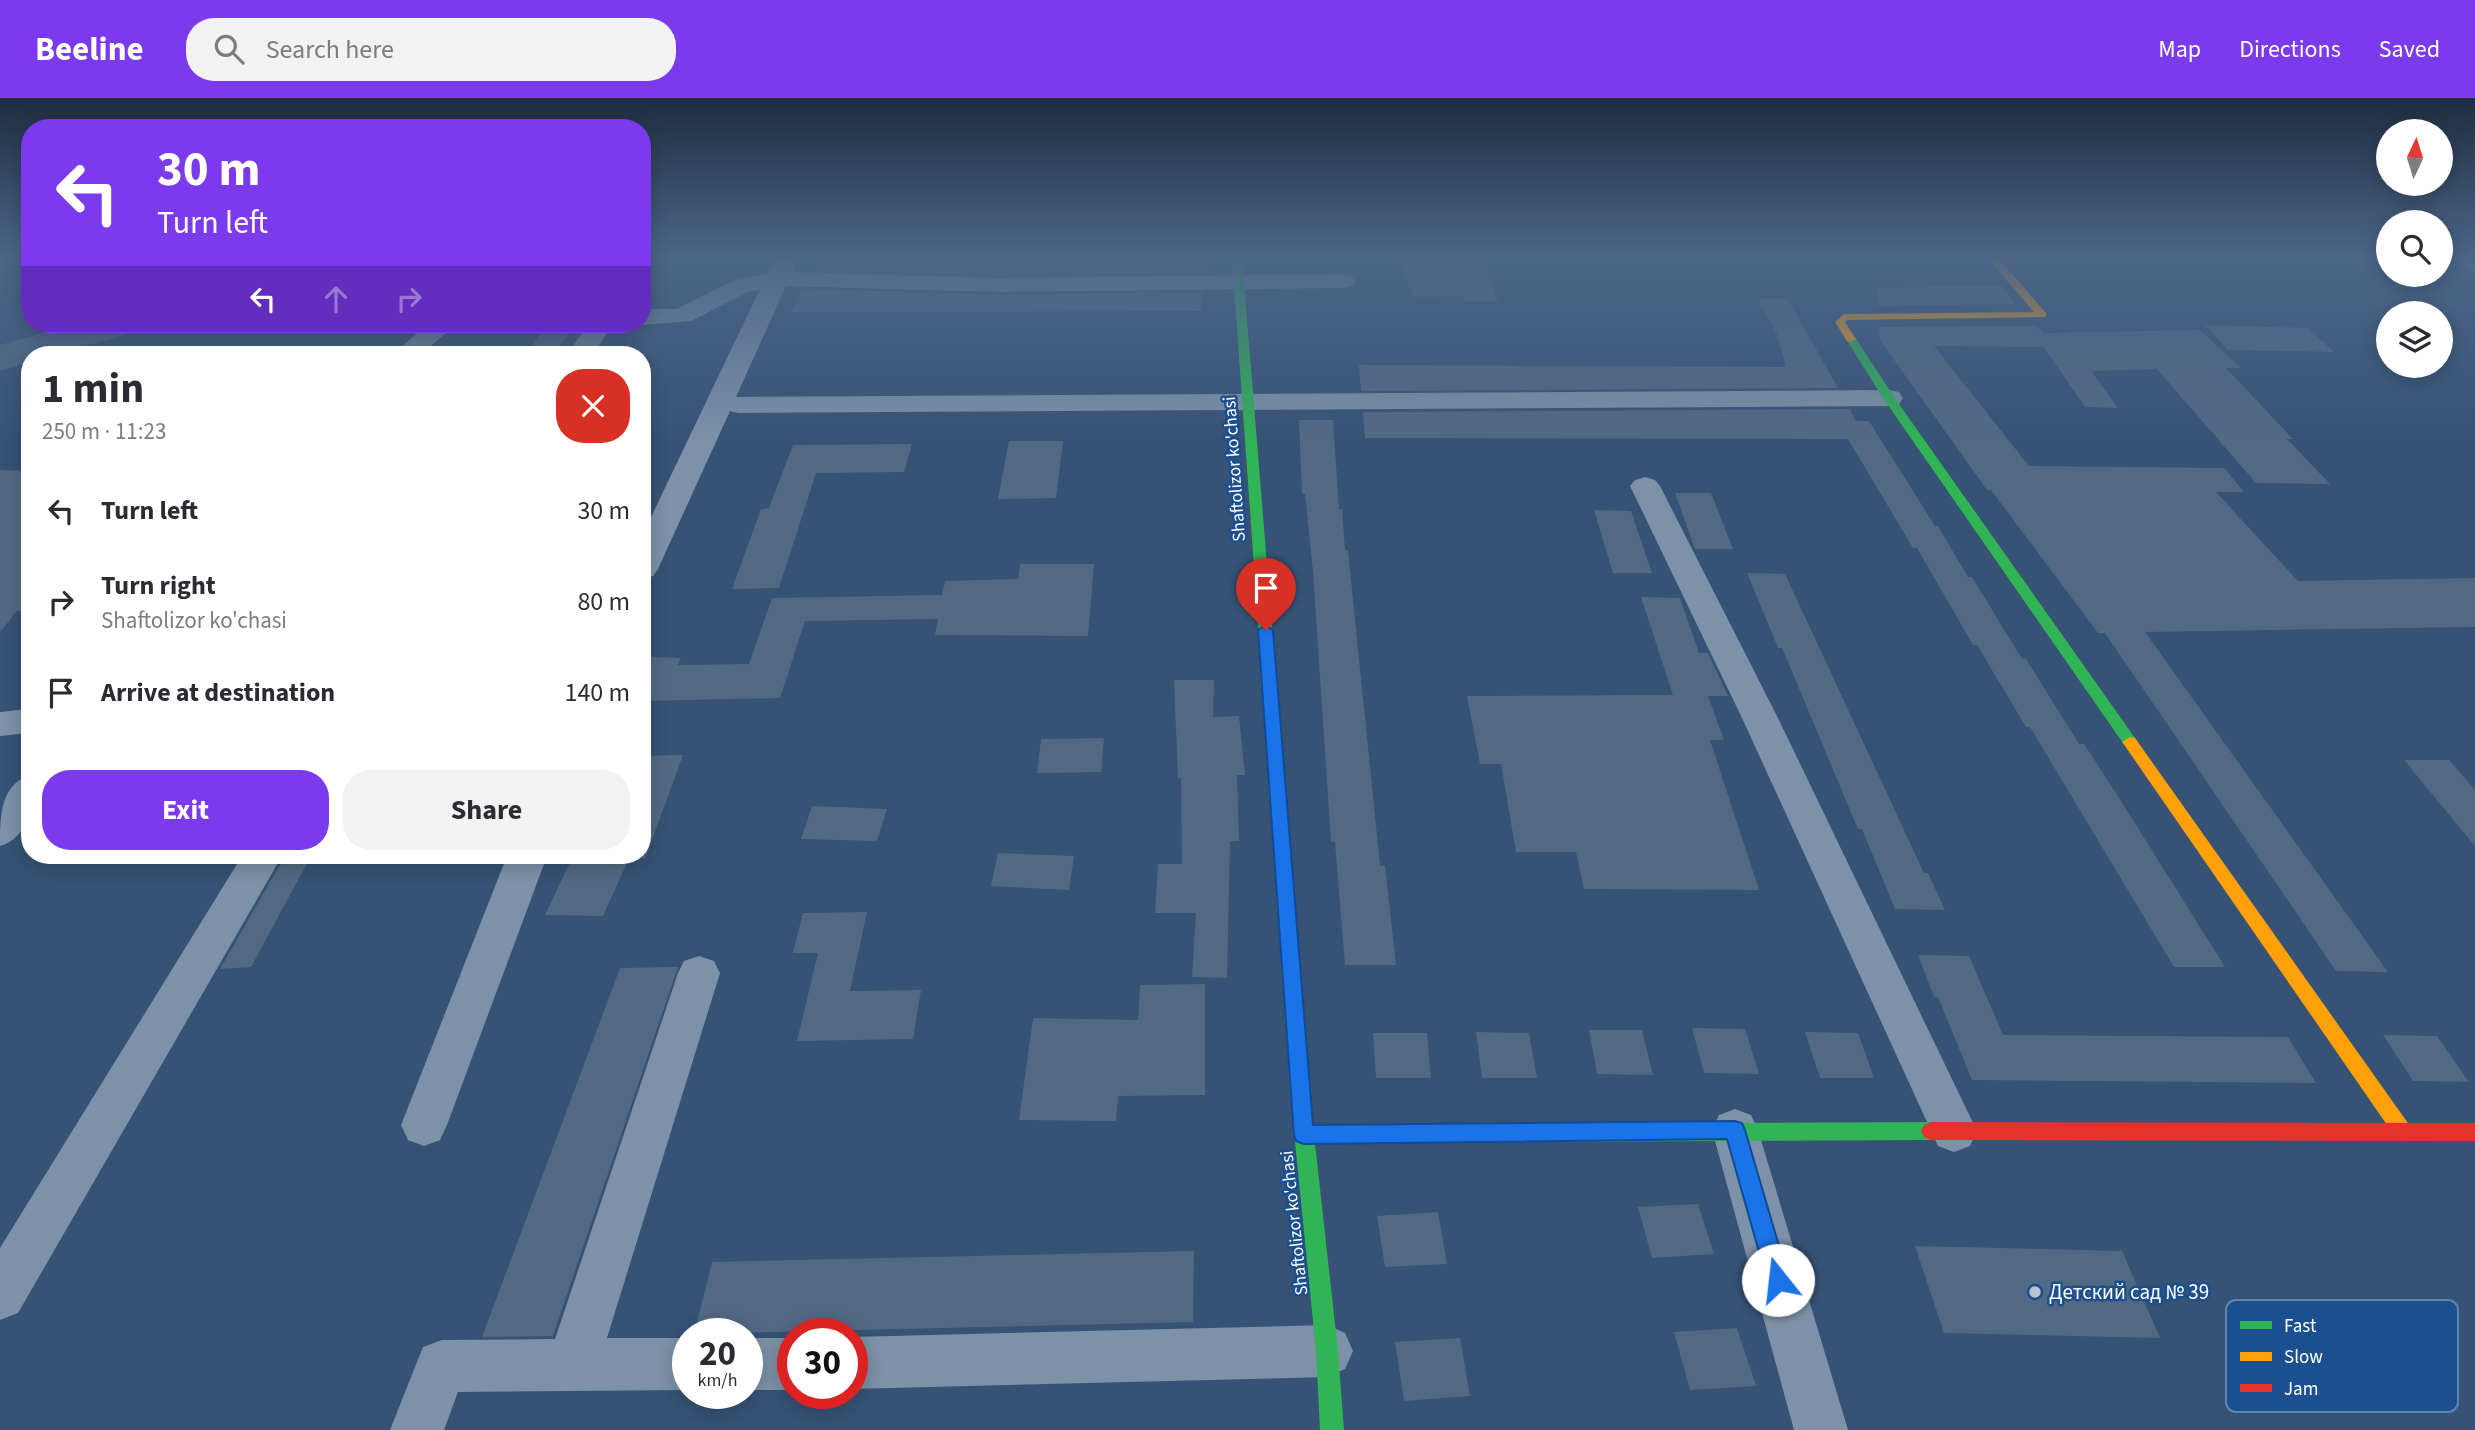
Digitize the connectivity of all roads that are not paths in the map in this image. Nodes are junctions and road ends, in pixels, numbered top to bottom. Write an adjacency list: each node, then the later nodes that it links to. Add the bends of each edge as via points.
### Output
1 (758, 320): 10 (street)
2 (1243, 320): 7 (street, Shaftolizor ko'chasi)
3 (1841, 320): 6 (street)
4 (432, 333): 5 (street)
5 (416, 346)
6 (1889, 398): 7 (street); 21 (street)
7 (1248, 402): 8 (street); 23 (street, Shaftolizor ko'chasi)
8 (738, 405)
9 (1644, 486): 20 (street, via 1760,718)
10 (651, 550)
11 (21, 722): 12 (street)
12 (0, 724)
13 (21, 802): 14 (street)
14 (0, 831)
15 (257, 864): 24 (street)
16 (524, 864): 18 (street)
17 (699, 973): 28 (street)
18 (424, 1125)
19 (1735, 1130): 20 (street); 23 (street); 31 (street)
20 (1954, 1131): 21 (street)
21 (2403, 1132): 22 (street)
22 (2475, 1132)
23 (1304, 1135): 25 (street, Shaftolizor ko'chasi)
24 (0, 1294)
25 (1327, 1350): 26 (street); 30 (street, Shaftolizor ko'chasi)
26 (868, 1363)
27 (672, 1364): 28 (street)
28 (572, 1365): 29 (street, via 442,1366)
29 (416, 1430)
30 (1332, 1430)
31 (1821, 1430)

